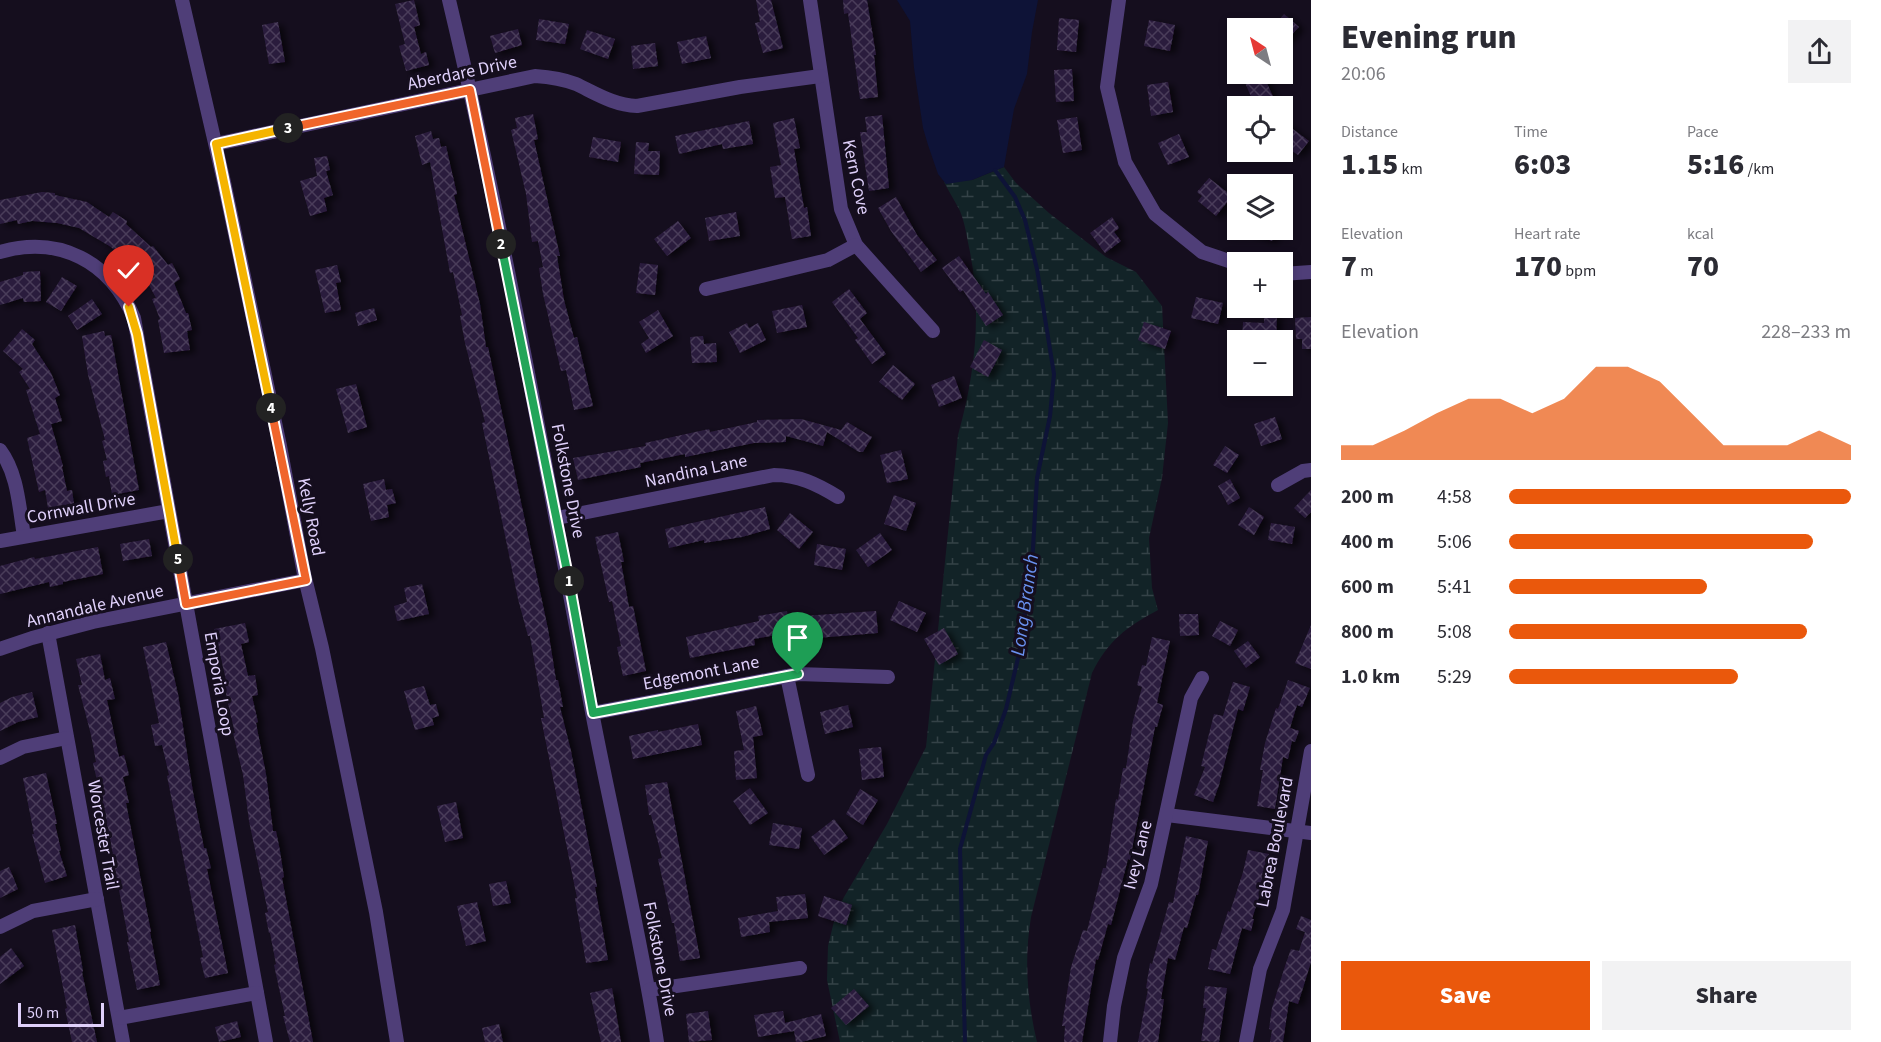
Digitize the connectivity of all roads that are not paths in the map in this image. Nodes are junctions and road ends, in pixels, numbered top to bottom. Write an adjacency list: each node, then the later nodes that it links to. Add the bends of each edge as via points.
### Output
1 (182, 0): 7 (street, Kelly Road)
2 (449, 0): 6 (street, Folkstone Drive)
3 (810, 0): 5 (street, Kern Cove)
4 (1119, 0): 10 (street, via 1107,87 1125,162 1155,214 1202,252)
5 (820, 75): 6 (street, Aberdare Drive, via 638,106 624,106 576,84 535,76); 8 (street, Kern Cove, via 841,210)
6 (470, 90): 7 (street, Aberdare Drive); 20 (street, Folkstone Drive)
7 (216, 144): 23 (street, Kelly Road)
8 (856, 244): 13 (street, via 828,260); 14 (street, Kern Cove)
9 (0, 252): 19 (street, Emporia Loop, via 23,246 66,251 104,273 124,296 134,318)
10 (1227, 260)
11 (1311, 272): 12 (street)
12 (1293, 273)
13 (706, 289)
14 (933, 331)
15 (0, 450): 21 (street, via 14,480)
16 (1311, 470): 17 (street)
17 (1278, 485)
18 (838, 496): 20 (street, Nandina Lane, via 815,483 774,475)
19 (169, 511): 21 (street, Cornwall Drive); 24 (street, Emporia Loop)
20 (557, 518): 30 (street, Folkstone Drive)
21 (24, 536): 22 (street, Cornwall Drive)
22 (0, 541)
23 (306, 580): 24 (street, Annandale Avenue); 46 (street, Kelly Road, via 367,868)
24 (186, 604): 25 (street, Annandale Avenue); 42 (street, Emporia Loop)
25 (48, 633): 26 (street, Annandale Avenue); 31 (street, Worcester Trail)
26 (0, 649)
27 (787, 676): 28 (street, Edgemont Lane, via 809,673); 30 (street, Edgemont Lane); 34 (street)
28 (888, 677)
29 (1202, 678): 35 (street, Ivey Lane, via 1191,698)
30 (593, 713): 41 (street, Folkstone Drive)
31 (67, 738): 33 (street, via 23,747); 38 (street, Worcester Trail)
32 (1311, 752): 36 (street, Labrea Boulevard)
33 (0, 758)
34 (808, 775)
35 (1167, 815): 36 (street); 48 (street, Ivey Lane, via 1151,884 1124,958)
36 (1296, 830): 37 (street); 49 (street, Labrea Boulevard, via 1282,909 1260,969)
37 (1311, 833)
38 (97, 899): 39 (street, via 33,911); 43 (street, Worcester Trail)
39 (0, 927)
40 (800, 968): 41 (street)
41 (649, 990): 47 (street, Folkstone Drive)
42 (257, 993): 43 (street); 45 (street, Emporia Loop)
43 (119, 1018): 44 (street, Worcester Trail)
44 (123, 1042)
45 (266, 1042)
46 (397, 1042)
47 (657, 1042)
48 (1110, 1042)
49 (1246, 1042)

